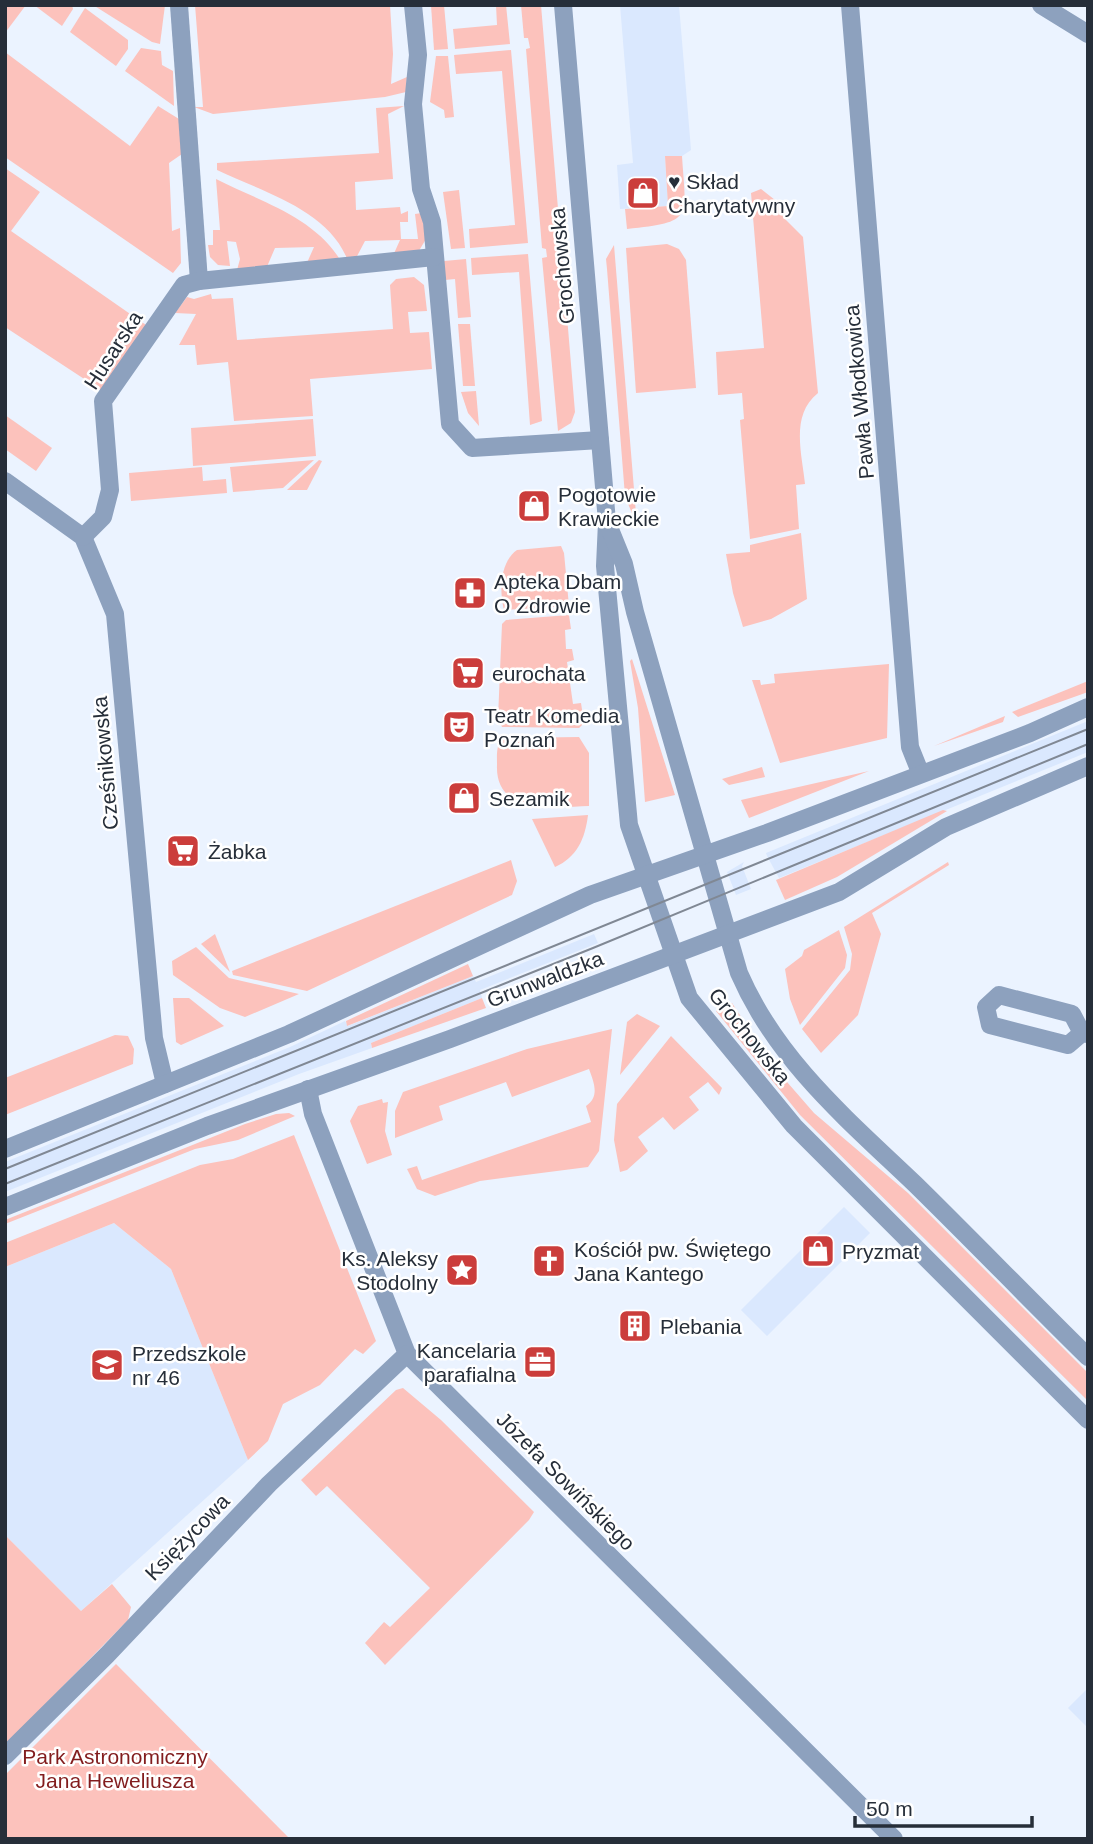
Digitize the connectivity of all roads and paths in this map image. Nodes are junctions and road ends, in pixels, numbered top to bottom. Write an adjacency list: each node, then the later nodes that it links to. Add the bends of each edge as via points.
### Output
1 (179, 5): 8 (street)
2 (413, 5): 7 (street, via 418,54 413,103 421,189 432,222)
3 (563, 5): 9 (street, Grochowska)
4 (850, 5): 15 (street, Pawła Włodkowica, via 910,747)
5 (1041, 5): 6 (street)
6 (1088, 34)
7 (434, 257): 8 (street); 9 (street, via 450,424 472,448)
8 (199, 281): 12 (street, Husarska, via 184,285 103,401 110,489 103,517)
9 (600, 440): 11 (street, Grochowska)
10 (5, 481): 12 (street)
11 (607, 522): 16 (street, Grochowska, via 624,564); 17 (street, Grochowska, via 605,566 629,825)
12 (83, 537): 21 (street, Cześnikowska, via 115,614 154,1038)
13 (1088, 707): 15 (street)
14 (1088, 766): 18 (street, Grunwaldzka, via 946,827 839,892)
15 (920, 772): 16 (street)
16 (706, 853): 17 (street); 18 (street, Grochowska)
17 (648, 874): 19 (street, Grochowska); 21 (street, via 579,899 289,1034)
18 (728, 933): 19 (street, Grunwaldzka); 26 (street, Grochowska, via 746,987 792,1062 832,1107)
19 (674, 954): 22 (street, Grunwaldzka); 27 (street, Grochowska, via 690,998 794,1126)
20 (1085, 1034): 20 (street, via 1072,1014 999,995 986,1007 990,1025 1068,1045)
21 (165, 1084): 23 (street)
22 (307, 1089): 24 (street, Grunwaldzka); 25 (street, Józefa Sowińskiego)
23 (5, 1149)
24 (5, 1207)
25 (407, 1354): 28 (street, Księżycowa, via 269,1485); 29 (street, Józefa Sowińskiego)
26 (1088, 1357)
27 (1088, 1420)
28 (5, 1756)
29 (894, 1839)

